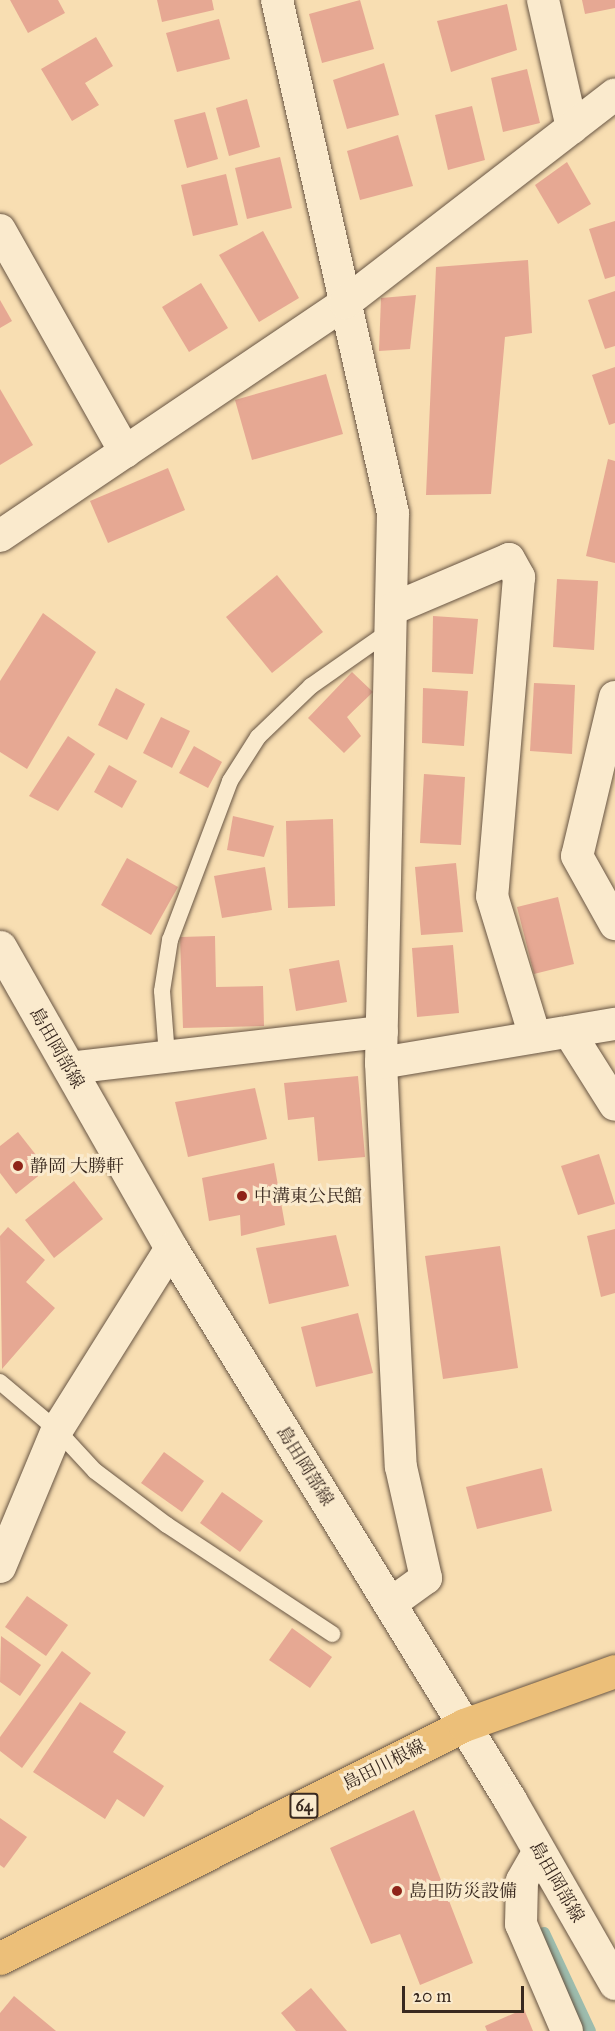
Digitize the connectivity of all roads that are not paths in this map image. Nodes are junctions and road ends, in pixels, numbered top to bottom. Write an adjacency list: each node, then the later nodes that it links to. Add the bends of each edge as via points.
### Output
1 (277, 0): 6 (street)
2 (543, 0): 4 (street)
3 (615, 94): 4 (street)
4 (572, 128): 6 (street)
5 (0, 230): 7 (street)
6 (345, 303): 7 (street); 9 (street, via 393,513)
7 (125, 452): 8 (street)
8 (0, 536)
9 (392, 619): 14 (street); 16 (street, via 509,559 519,577 492,896); 17 (lane, via 310,686 258,737 230,781 170,940 162,992)
10 (615, 697): 11 (street, via 578,856)
11 (615, 924)
12 (0, 947): 19 (main road, 島田岡部線)
13 (615, 1024): 15 (street)
14 (382, 1032): 17 (street); 18 (street)
15 (569, 1032): 16 (street); 20 (street)
16 (535, 1037): 18 (street)
17 (167, 1056): 19 (street)
18 (381, 1063): 25 (street, via 401,1467 426,1578)
19 (69, 1068): 21 (main road, 島田岡部線)
20 (615, 1105)
21 (171, 1248): 23 (street); 25 (main road, 島田岡部線)
22 (0, 1383): 23 (lane)
23 (57, 1430): 24 (street); 26 (lane, via 95,1471 167,1525)
24 (0, 1567)
25 (390, 1604): 28 (main road, 島田岡部線)
26 (332, 1634)
27 (615, 1671): 28 (main road, 島田川根線 / 64)
28 (464, 1725): 29 (main road, 島田岡部線); 30 (main road, 島田川根線 / 64)
29 (539, 1851): 31 (main road, 島田岡部線); 32 (street, via 522,1881 521,1924)
30 (0, 1958)
31 (615, 1983)
32 (567, 2031)

